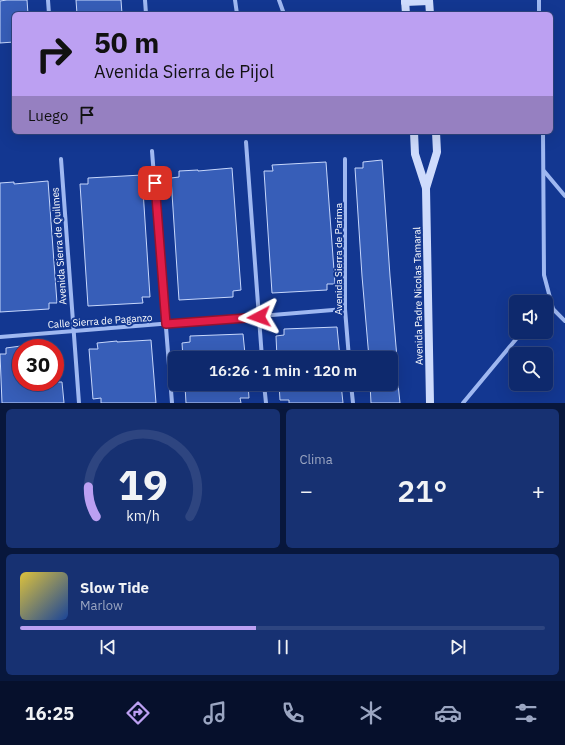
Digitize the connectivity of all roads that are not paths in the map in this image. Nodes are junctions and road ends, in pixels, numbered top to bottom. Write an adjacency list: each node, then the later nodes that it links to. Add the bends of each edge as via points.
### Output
1 (48, 0): 8 (street)
2 (145, 0): 9 (street)
3 (235, 0): 10 (street)
4 (279, 0): 11 (street)
5 (539, 0): 14 (street)
6 (405, 1): 7 (street); 12 (street)
7 (429, 1): 13 (street)
8 (49, 12)
9 (146, 12)
10 (236, 12)
11 (283, 12)
12 (406, 12)
13 (430, 12)
14 (539, 12)
15 (414, 134): 23 (street, Avenida Padre Nicolas Tamaral, via 415,154)
16 (436, 134): 23 (street, Avenida Padre Nicolas Tamaral, via 437,152)
17 (543, 134): 22 (street)
18 (246, 142): 28 (street)
19 (152, 151): 30 (street)
20 (61, 159): 31 (street, Avenida Sierra de Quilmes)
21 (345, 160): 26 (street, Avenida Sierra de Parima)
22 (544, 170): 24 (street); 25 (street, via 544,275)
23 (426, 188): 42 (street, Avenida Padre Nicolas Tamaral)
24 (565, 196)
25 (549, 295)
26 (346, 309): 28 (street, Calle Sierra de Paganzo); 35 (street, Avenida Sierra de Parima)
27 (553, 309): 29 (street)
28 (259, 317): 30 (street, Calle Sierra de Paganzo); 34 (street)
29 (565, 321)
30 (166, 324): 31 (street, Calle Sierra de Paganzo); 39 (street)
31 (74, 331): 32 (street, Calle Sierra de Paganzo); 38 (street, Avenida Sierra de Quilmes)
32 (0, 337)
33 (516, 339): 43 (street)
34 (261, 351)
35 (349, 351)
36 (265, 391): 40 (street)
37 (352, 391): 41 (street)
38 (79, 403)
39 (172, 403)
40 (266, 403)
41 (353, 403)
42 (430, 403)
43 (463, 403)

